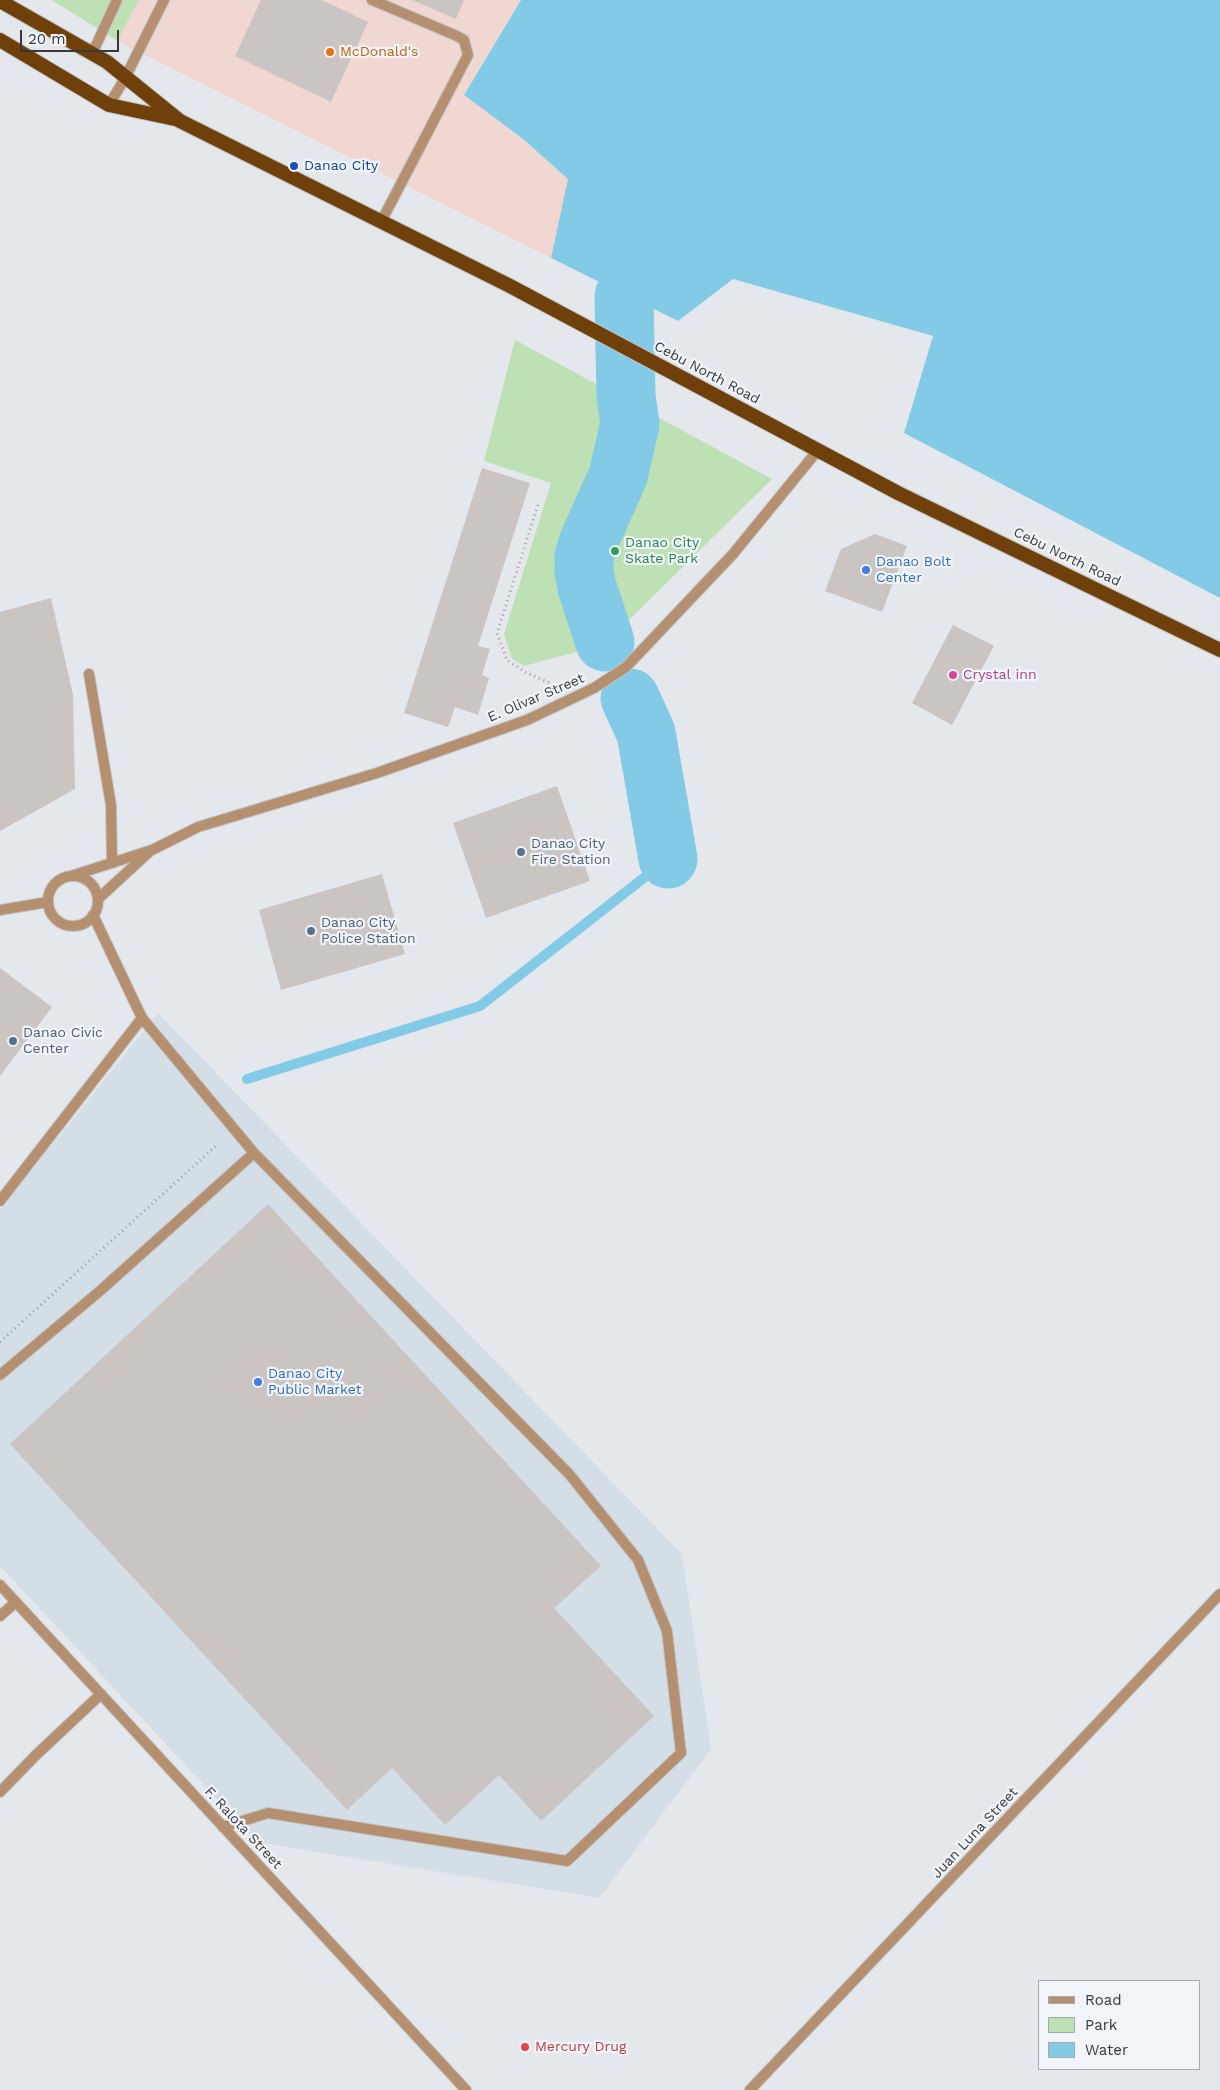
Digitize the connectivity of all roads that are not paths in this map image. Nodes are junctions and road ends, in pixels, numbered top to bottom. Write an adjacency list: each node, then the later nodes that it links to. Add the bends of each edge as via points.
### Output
1 (117, 0): 6 (street)
2 (164, 0): 7 (street)
3 (372, 0): 10 (street, via 458,36 464,40 468,55)
4 (0, 1): 6 (highway, Cebu North Road)
5 (0, 40): 8 (highway, Cebu North Road)
6 (92, 54): 7 (highway, Cebu North Road)
7 (125, 78): 8 (street); 9 (highway, Cebu North Road)
8 (109, 105): 9 (highway, Cebu North Road)
9 (180, 120): 10 (highway, Cebu North Road)
10 (381, 222): 11 (highway, Cebu North Road, via 510,286)
11 (818, 450): 12 (highway, Cebu North Road, via 898,493); 14 (street, E. Olivar Street, via 733,554 626,667 594,688 527,720 377,773 198,827)
12 (1220, 650)
13 (89, 674): 15 (street, via 111,805)
14 (152, 850): 15 (street, E. Olivar Street); 17 (street, E. Olivar Street)
15 (112, 863): 16 (street, E. Olivar Street)
16 (71, 876): 17 (street, via 88,880); 18 (street, via 58,881)
17 (98, 899): 20 (street)
18 (48, 902): 19 (street); 20 (street, via 55,918 66,925 80,925)
19 (0, 910)
20 (93, 915): 21 (street)
21 (142, 1018): 22 (street); 23 (street)
22 (254, 1153): 24 (street); 31 (street, via 570,1475 638,1560 668,1631 681,1754 567,1861 268,1813)
23 (0, 1201)
24 (0, 1375)
25 (0, 1585): 27 (street, F. Ralota Street)
26 (1220, 1594): 33 (street, Juan Luna Street)
27 (16, 1602): 28 (street); 29 (street, F. Ralota Street)
28 (0, 1616)
29 (101, 1694): 30 (street); 31 (street, F. Ralota Street)
30 (0, 1792)
31 (223, 1826): 32 (street, F. Ralota Street)
32 (466, 2090)
33 (750, 2090)

